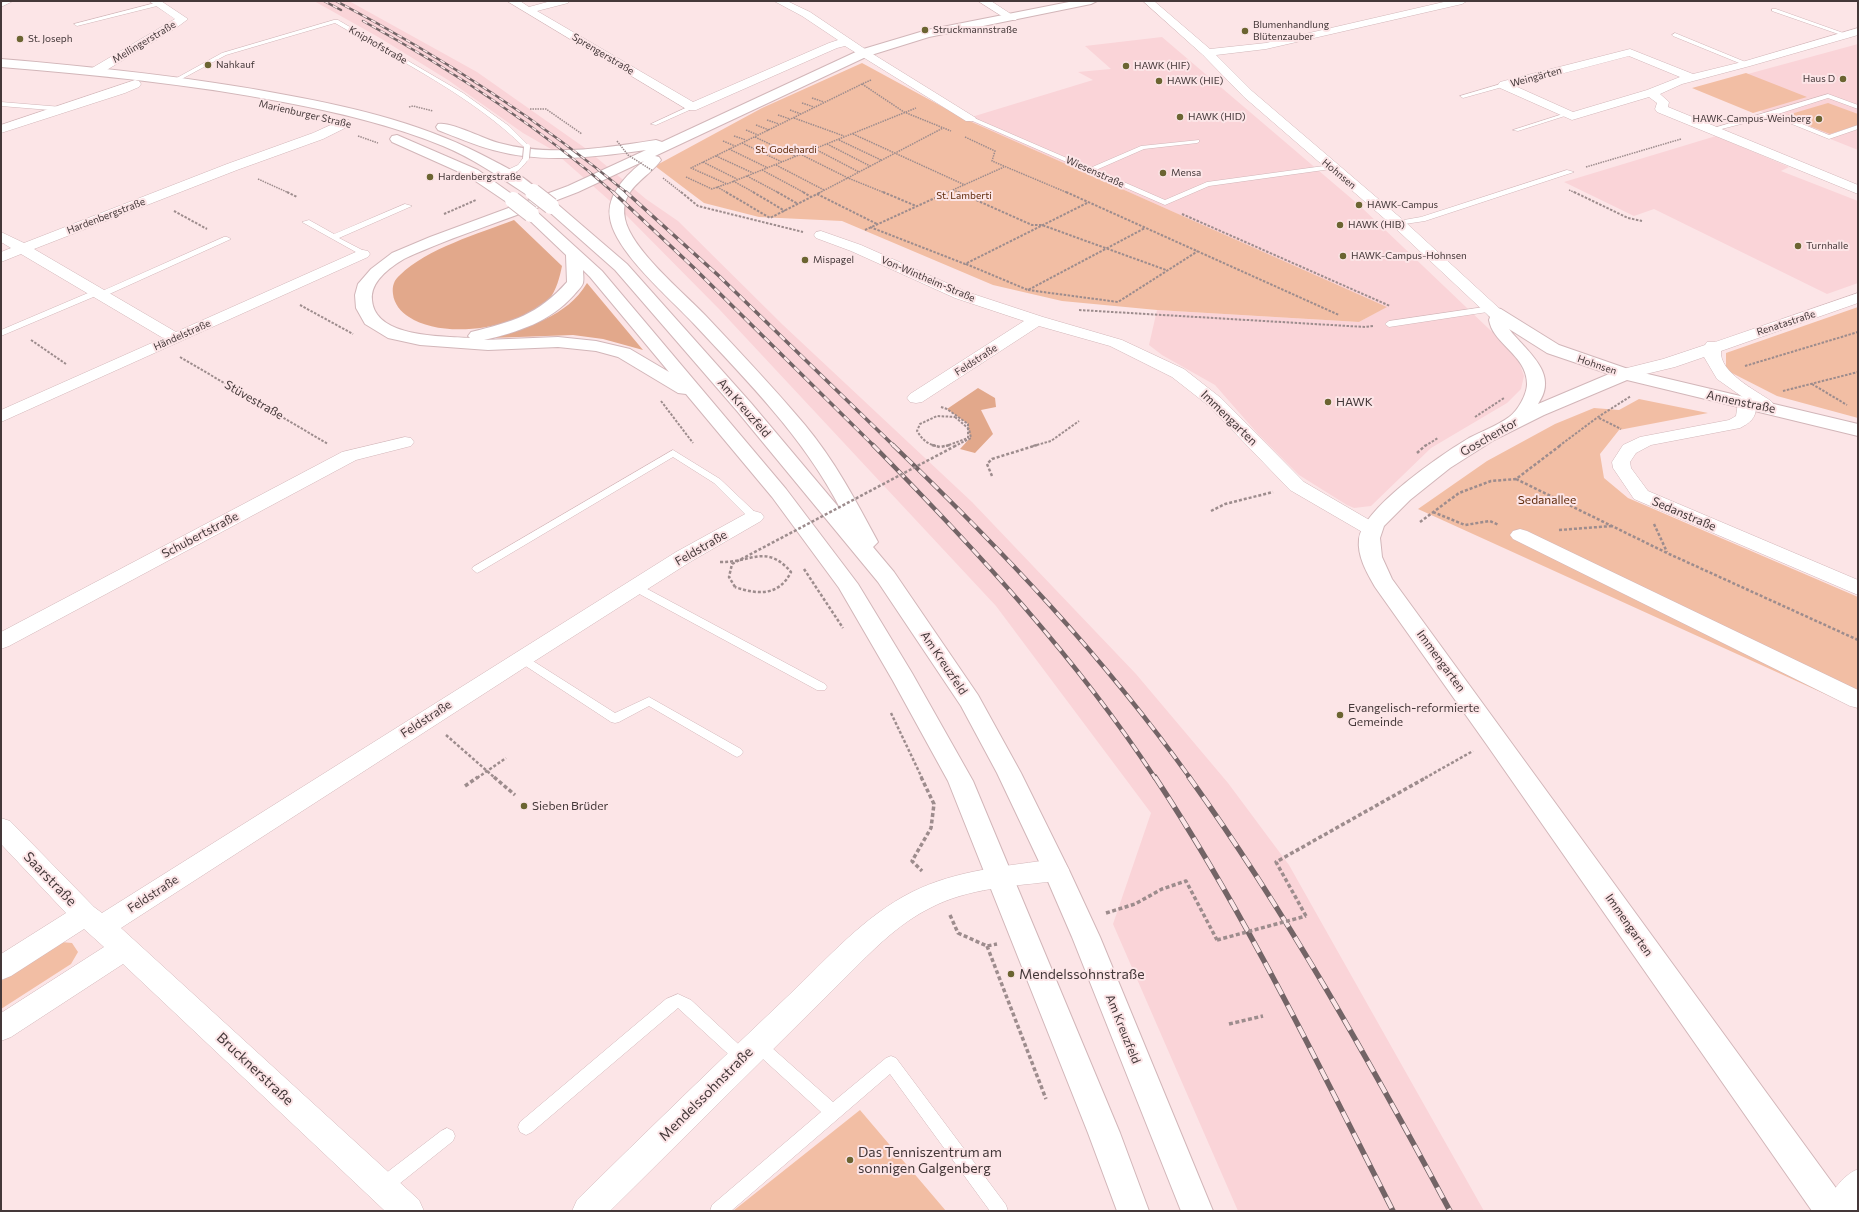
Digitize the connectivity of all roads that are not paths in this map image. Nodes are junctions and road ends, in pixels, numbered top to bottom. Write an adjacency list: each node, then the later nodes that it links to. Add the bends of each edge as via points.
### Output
1 (10, 1): 10 (lane)
2 (512, 1): 11 (street, Sprengerstraße)
3 (564, 1): 11 (street)
4 (779, 1): 18 (street, Wiesenstraße, via 806,14)
5 (983, 1): 13 (street)
6 (1091, 1): 13 (main road)
7 (1148, 1): 20 (street, Hohnsen)
8 (1462, 1): 20 (street, via 1266,46)
9 (159, 2): 14 (lane); 23 (street, Mellingerstraße, via 182,19)
10 (1, 6)
11 (529, 10): 33 (street, Sprengerstraße)
12 (1774, 10): 17 (lane)
13 (1012, 18): 19 (main road, via 927,34)
14 (78, 24)
15 (1858, 31): 17 (street)
16 (1675, 35): 22 (lane)
17 (1846, 35): 22 (street)
18 (846, 42): 19 (street, Wiesenstraße); 33 (street, via 833,45)
19 (864, 53): 38 (street, Wiesenstraße); 46 (main road)
20 (1207, 53): 47 (street, Hohnsen, via 1248,94)
21 (1, 63): 23 (main road, Marienburger Straße)
22 (1746, 64): 25 (street)
23 (100, 68): 26 (main road, Marienburger Straße)
24 (1, 70): 27 (main road, Marienburger Straße)
25 (1693, 78): 28 (street, Weingärten, via 1630,52); 30 (street, via 1678,81)
26 (176, 80): 29 (main road, Marienburger Straße); 50 (lane, Kniphofstraße, bridge, via 224,54 336,21 461,94 507,127 527,147 526,158 520,166)
27 (134, 84): 35 (street); 39 (main road, Marienburger Straße, via 264,104)
28 (1504, 85): 31 (lane); 37 (street, Weingärten)
29 (250, 91): 46 (main road, via 330,98 372,107 427,122 497,147 522,152 583,153); 50 (main road, Marienburger Straße, via 342,110 406,127 451,145)
30 (1651, 93): 37 (street, via 1572,116); 44 (street, via 1663,102 1661,109)
31 (1463, 96)
32 (1, 104): 35 (lane)
33 (692, 107): 40 (lane)
34 (1858, 107): 36 (lane, via 1828,96)
35 (62, 109): 42 (street)
36 (1771, 113): 41 (lane, via 1829,137); 44 (lane)
37 (1568, 114): 43 (lane)
38 (970, 118): 48 (lane, Wiesenstraße)
39 (344, 123): 60 (street, Hardenbergstraße, via 318,136); 61 (main road, Marienburger Straße, bridge, via 390,136 473,173 531,214)
40 (654, 124)
41 (1858, 127)
42 (1, 130)
43 (1516, 130)
44 (1710, 130): 51 (street)
45 (1197, 141): 48 (lane, via 1143,147)
46 (677, 142): 71 (main road, via 573,189 398,256 376,272 366,284 363,295 364,308 371,320 394,334); 85 (main road, via 641,170 624,188 618,203 617,218 621,232 634,250 811,445 835,478)
47 (1331, 168): 48 (lane, Wiesenstraße, via 1207,184 1166,203); 55 (street, Hohnsen)
48 (1090, 170)
49 (1570, 172): 55 (lane, via 1422,219)
50 (506, 174): 53 (main road, Marienburger Straße, bridge)
51 (1858, 190)
52 (408, 206): 58 (lane)
53 (551, 206): 85 (main road, Am Kreuzfeld, via 621,267)
54 (306, 222): 58 (lane)
55 (1398, 223): 66 (street, Hohnsen)
56 (821, 235): 67 (street, Von-Wintheim-Straße, via 961,295)
57 (1, 236): 60 (street)
58 (334, 237): 62 (lane)
59 (227, 239): 64 (lane)
60 (23, 249): 63 (street, Hardenbergstraße); 64 (street)
61 (574, 253): 71 (main road, via 575,283 551,309 541,316 510,328); 75 (main road, via 596,274)
62 (362, 254): 70 (street, Händelstraße)
63 (1, 257)
64 (100, 293): 69 (lane); 70 (street)
65 (1858, 298): 72 (street, Renatastraße)
66 (1493, 311): 68 (lane); 73 (main road, Hohnsen, via 1553,349); 78 (main road, via 1502,332 1532,367 1536,382 1536,395)
67 (1037, 320): 74 (street, Feldstraße); 82 (street, Immengarten, via 1116,343 1178,373 1215,402 1297,486)
68 (1389, 324)
69 (1, 332)
70 (174, 338): 77 (street, Händelstraße)
71 (448, 342): 75 (main road, via 488,345 558,342 596,346 624,353)
72 (1713, 346): 73 (street, Renatastraße, via 1669,363); 76 (street, via 1712,358 1723,375)
73 (1625, 374): 76 (main road, Annenstraße); 78 (main road, Goschentor)
74 (916, 398)
75 (702, 400): 95 (main road, via 779,493 847,584 904,679 960,781)
76 (1758, 404): 79 (main road, Annenstraße); 87 (street, Sedanstraße, via 1739,421 1646,441 1629,448 1621,462 1622,468 1641,495)
77 (1, 416)
78 (1518, 420): 82 (main road, Goschentor, via 1444,464 1390,507)
79 (1858, 430)
80 (405, 442): 88 (street, Schubertstraße, via 349,456)
81 (754, 517): 84 (lane, via 717,481 673,453); 86 (street, Feldstraße)
82 (1371, 529): 112 (main road, Immengarten, via 1368,542 1372,559 1383,582)
83 (1520, 535): 91 (street)
84 (477, 569)
85 (886, 577): 94 (main road, Am Kreuzfeld, via 970,701 1009,773)
86 (636, 587): 89 (street, Feldstraße); 90 (lane)
87 (1858, 588)
88 (1, 642)
89 (522, 658): 92 (lane, via 615,719 649,701); 96 (street, Feldstraße, via 427,719)
90 (821, 687)
91 (1858, 700)
92 (737, 752)
93 (1, 828): 96 (street, Saarstraße)
94 (1056, 870): 95 (street, Mendelssohnstraße); 111 (main road, Am Kreuzfeld, via 1086,937)
95 (999, 878): 100 (street, Mendelssohnstraße, via 940,892 920,900 887,920); 110 (main road, via 1104,1133)
96 (93, 921): 97 (street, Brucknerstraße); 98 (street, Feldstraße)
97 (124, 949): 99 (street); 105 (street, Brucknerstraße)
98 (1, 968)
99 (1, 1028)
100 (750, 1051): 101 (lane); 102 (lane, via 678,1001 671,1004); 107 (street, Mendelssohnstraße)
101 (833, 1112): 108 (lane); 109 (lane, via 891,1063)
102 (526, 1127)
103 (447, 1136): 105 (lane)
104 (1858, 1184): 113 (street)
105 (382, 1186): 106 (street, Brucknerstraße)
106 (408, 1211)
107 (588, 1211)
108 (718, 1211)
109 (1000, 1211)
110 (1133, 1211)
111 (1197, 1211)
112 (1832, 1211)
113 (1839, 1211)

